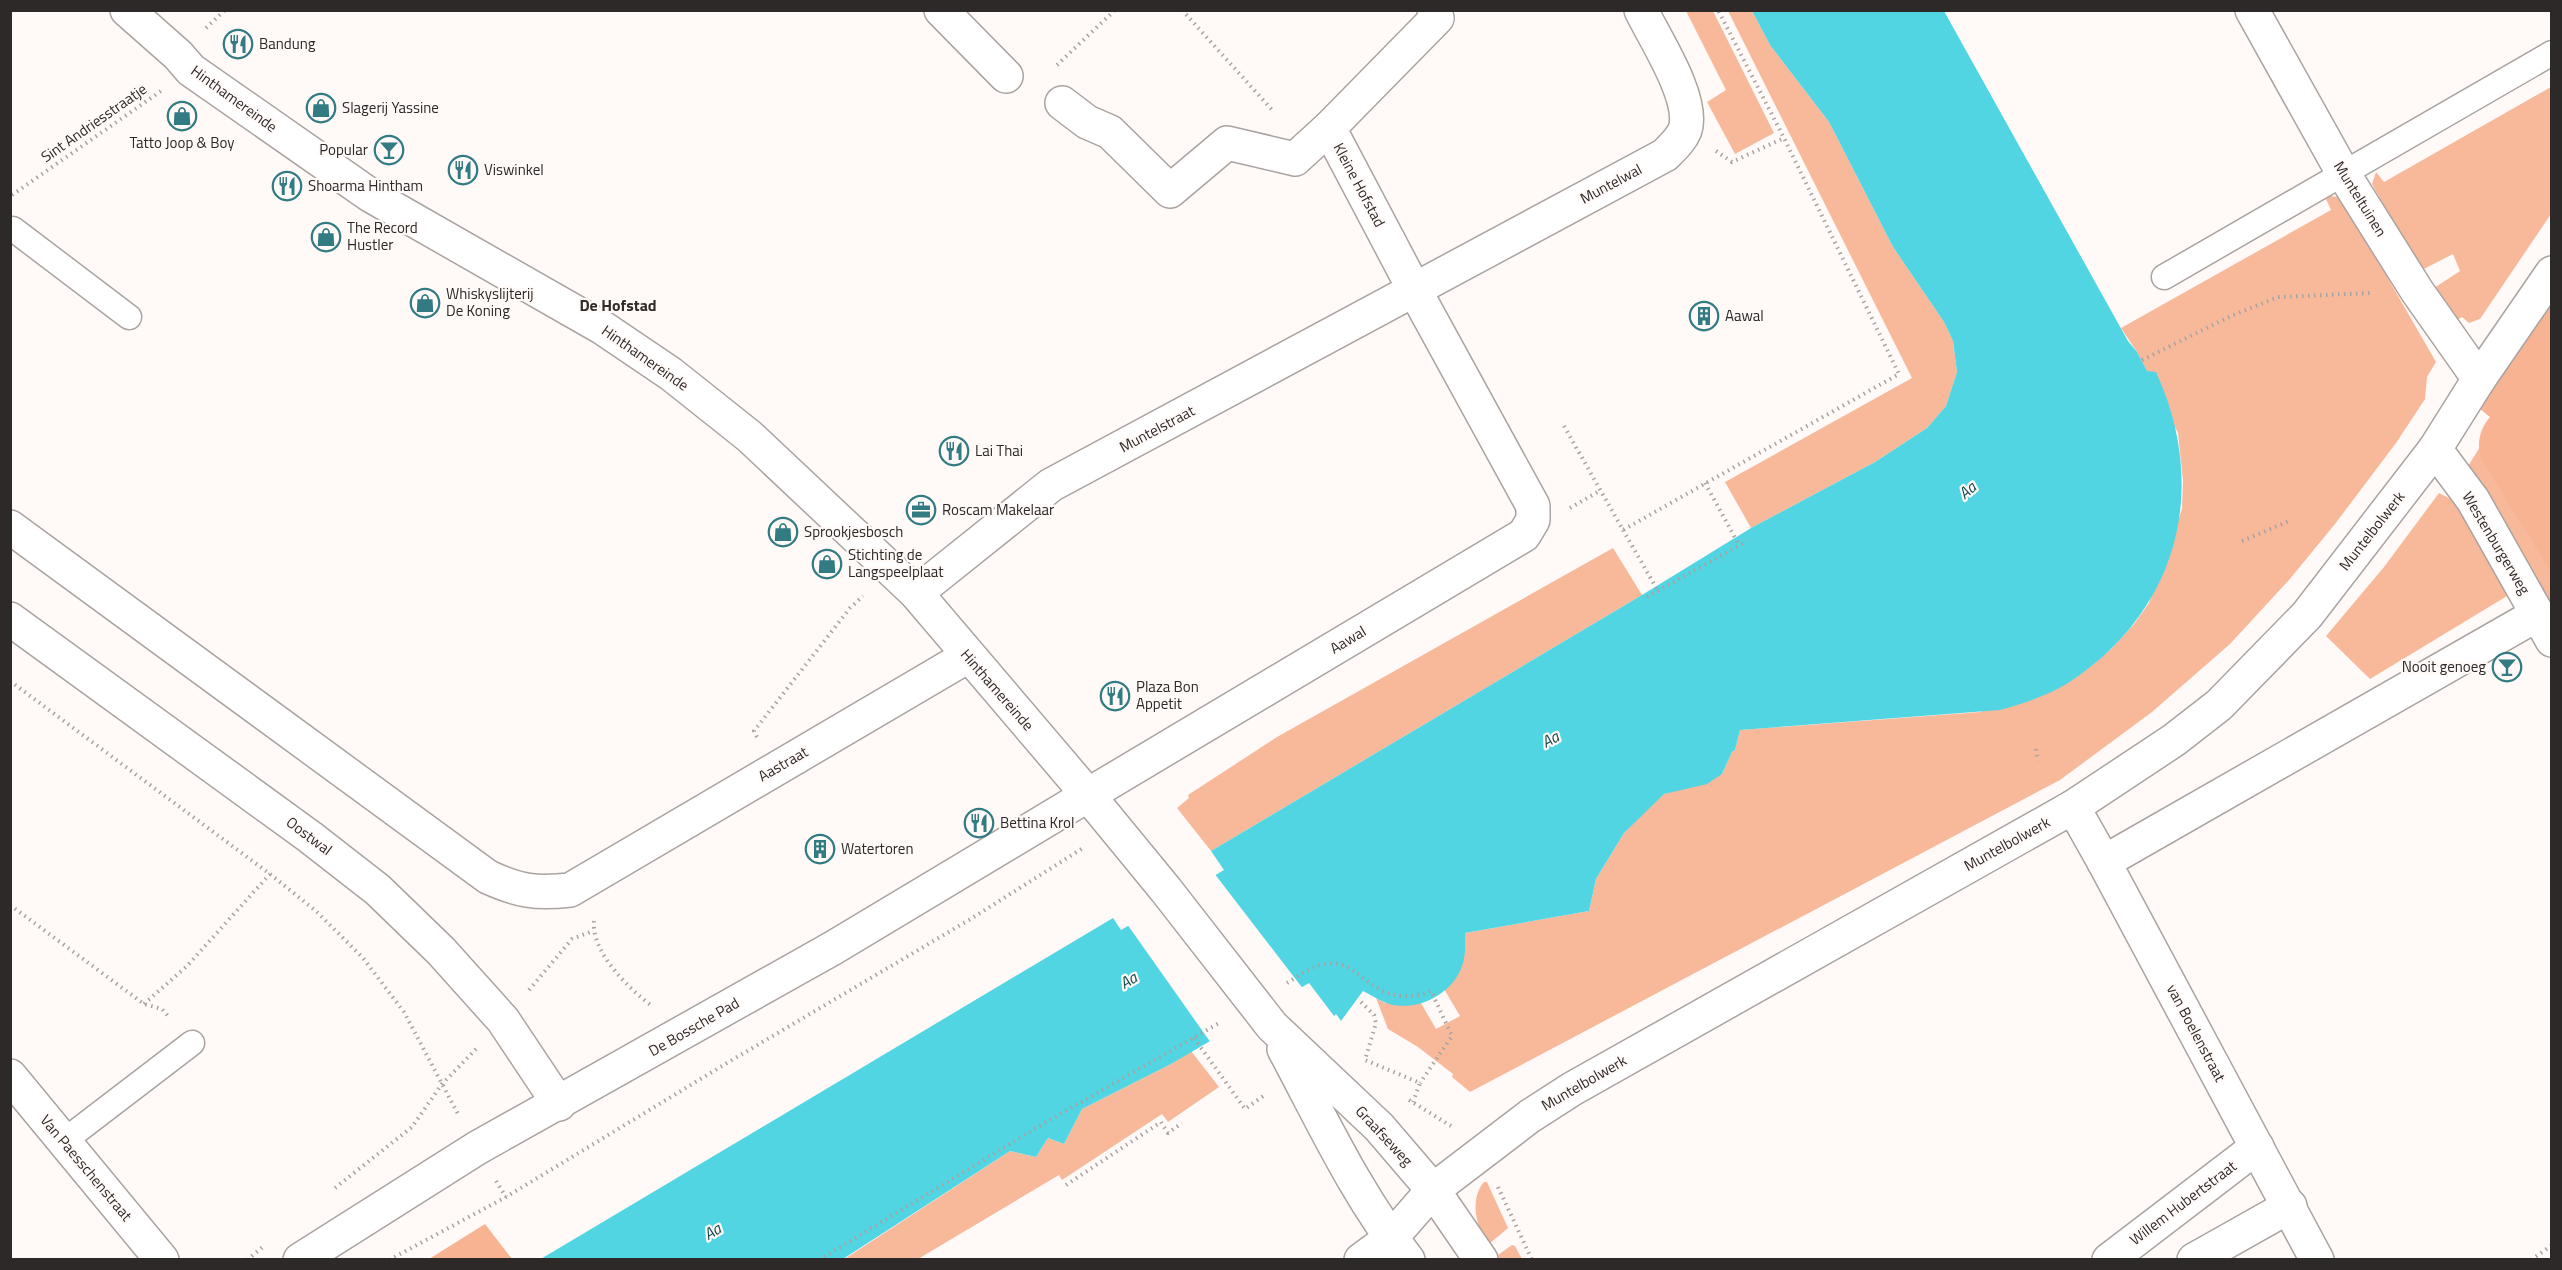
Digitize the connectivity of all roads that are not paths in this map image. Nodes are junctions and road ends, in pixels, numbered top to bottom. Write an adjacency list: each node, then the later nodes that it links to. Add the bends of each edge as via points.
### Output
1 (127, 10): 19 (street, Hinthamereinde, via 191,70 370,195 603,328 671,374 749,436)
2 (941, 10): 7 (street)
3 (1434, 10): 9 (street, Kleine Hofstad, via 1437,18)
4 (1641, 10): 14 (street, Muntelwal, via 1684,95 1685,130 1675,145 1665,155)
5 (2252, 10): 10 (street, Munteltuinen)
6 (2552, 53): 10 (lane)
7 (1006, 76)
8 (1062, 103): 9 (street, via 1087,122 1110,132 1170,191 1227,143 1295,159)
9 (1329, 128): 14 (street, Kleine Hofstad)
10 (2343, 173): 13 (lane); 16 (street, Munteltuinen, via 2417,291)
11 (10, 230): 15 (lane)
12 (2552, 273): 16 (street, Muntelbolwerk)
13 (2164, 277)
14 (1414, 289): 19 (street, Muntelstraat, via 1051,485); 23 (street, Aawal, via 1533,506 1533,520 1524,535)
15 (129, 317)
16 (2479, 379): 17 (street, Muntelbolwerk)
17 (2435, 449): 21 (street, Westenburgerweg, via 2473,500); 24 (street, Muntelbolwerk, via 2307,615 2219,705)
18 (10, 527): 22 (street, Aastraat, via 488,877 518,890 570,890)
19 (916, 593): 22 (street, Hinthamereinde)
20 (10, 619): 29 (street, Oostwal, via 378,890 441,951 503,1020)
21 (2545, 627): 25 (street)
22 (968, 656): 23 (street, Hinthamereinde)
23 (1088, 795): 26 (street, Graafseweg); 29 (street, De Bossche Pad)
24 (2073, 807): 25 (street, van Boelenstraat); 32 (street, Muntelbolwerk, via 1572,1089)
25 (2104, 862): 31 (street, van Boelenstraat)
26 (1272, 1026): 32 (street, Graafseweg, via 1379,1127); 34 (street, Graafseweg, via 1342,1158)
27 (192, 1043): 30 (lane)
28 (11, 1077): 30 (street, Van Paesschenstraat)
29 (559, 1104): 37 (street, De Bossche Pad, via 477,1148)
30 (64, 1141): 36 (street, Van Paesschenstraat)
31 (2257, 1147): 33 (street, van Boelenstraat); 35 (street, Willem Hubertstraat)
32 (1433, 1190): 34 (street, Muntelbolwerk); 39 (street, Graafseweg)
33 (2290, 1206): 40 (street); 41 (street, van Boelenstraat)
34 (1400, 1249): 38 (street, Muntelbolwerk)
35 (2116, 1258)
36 (162, 1260)
37 (300, 1260)
38 (1361, 1260)
39 (1481, 1260)
40 (2194, 1260)
41 (2317, 1260)

